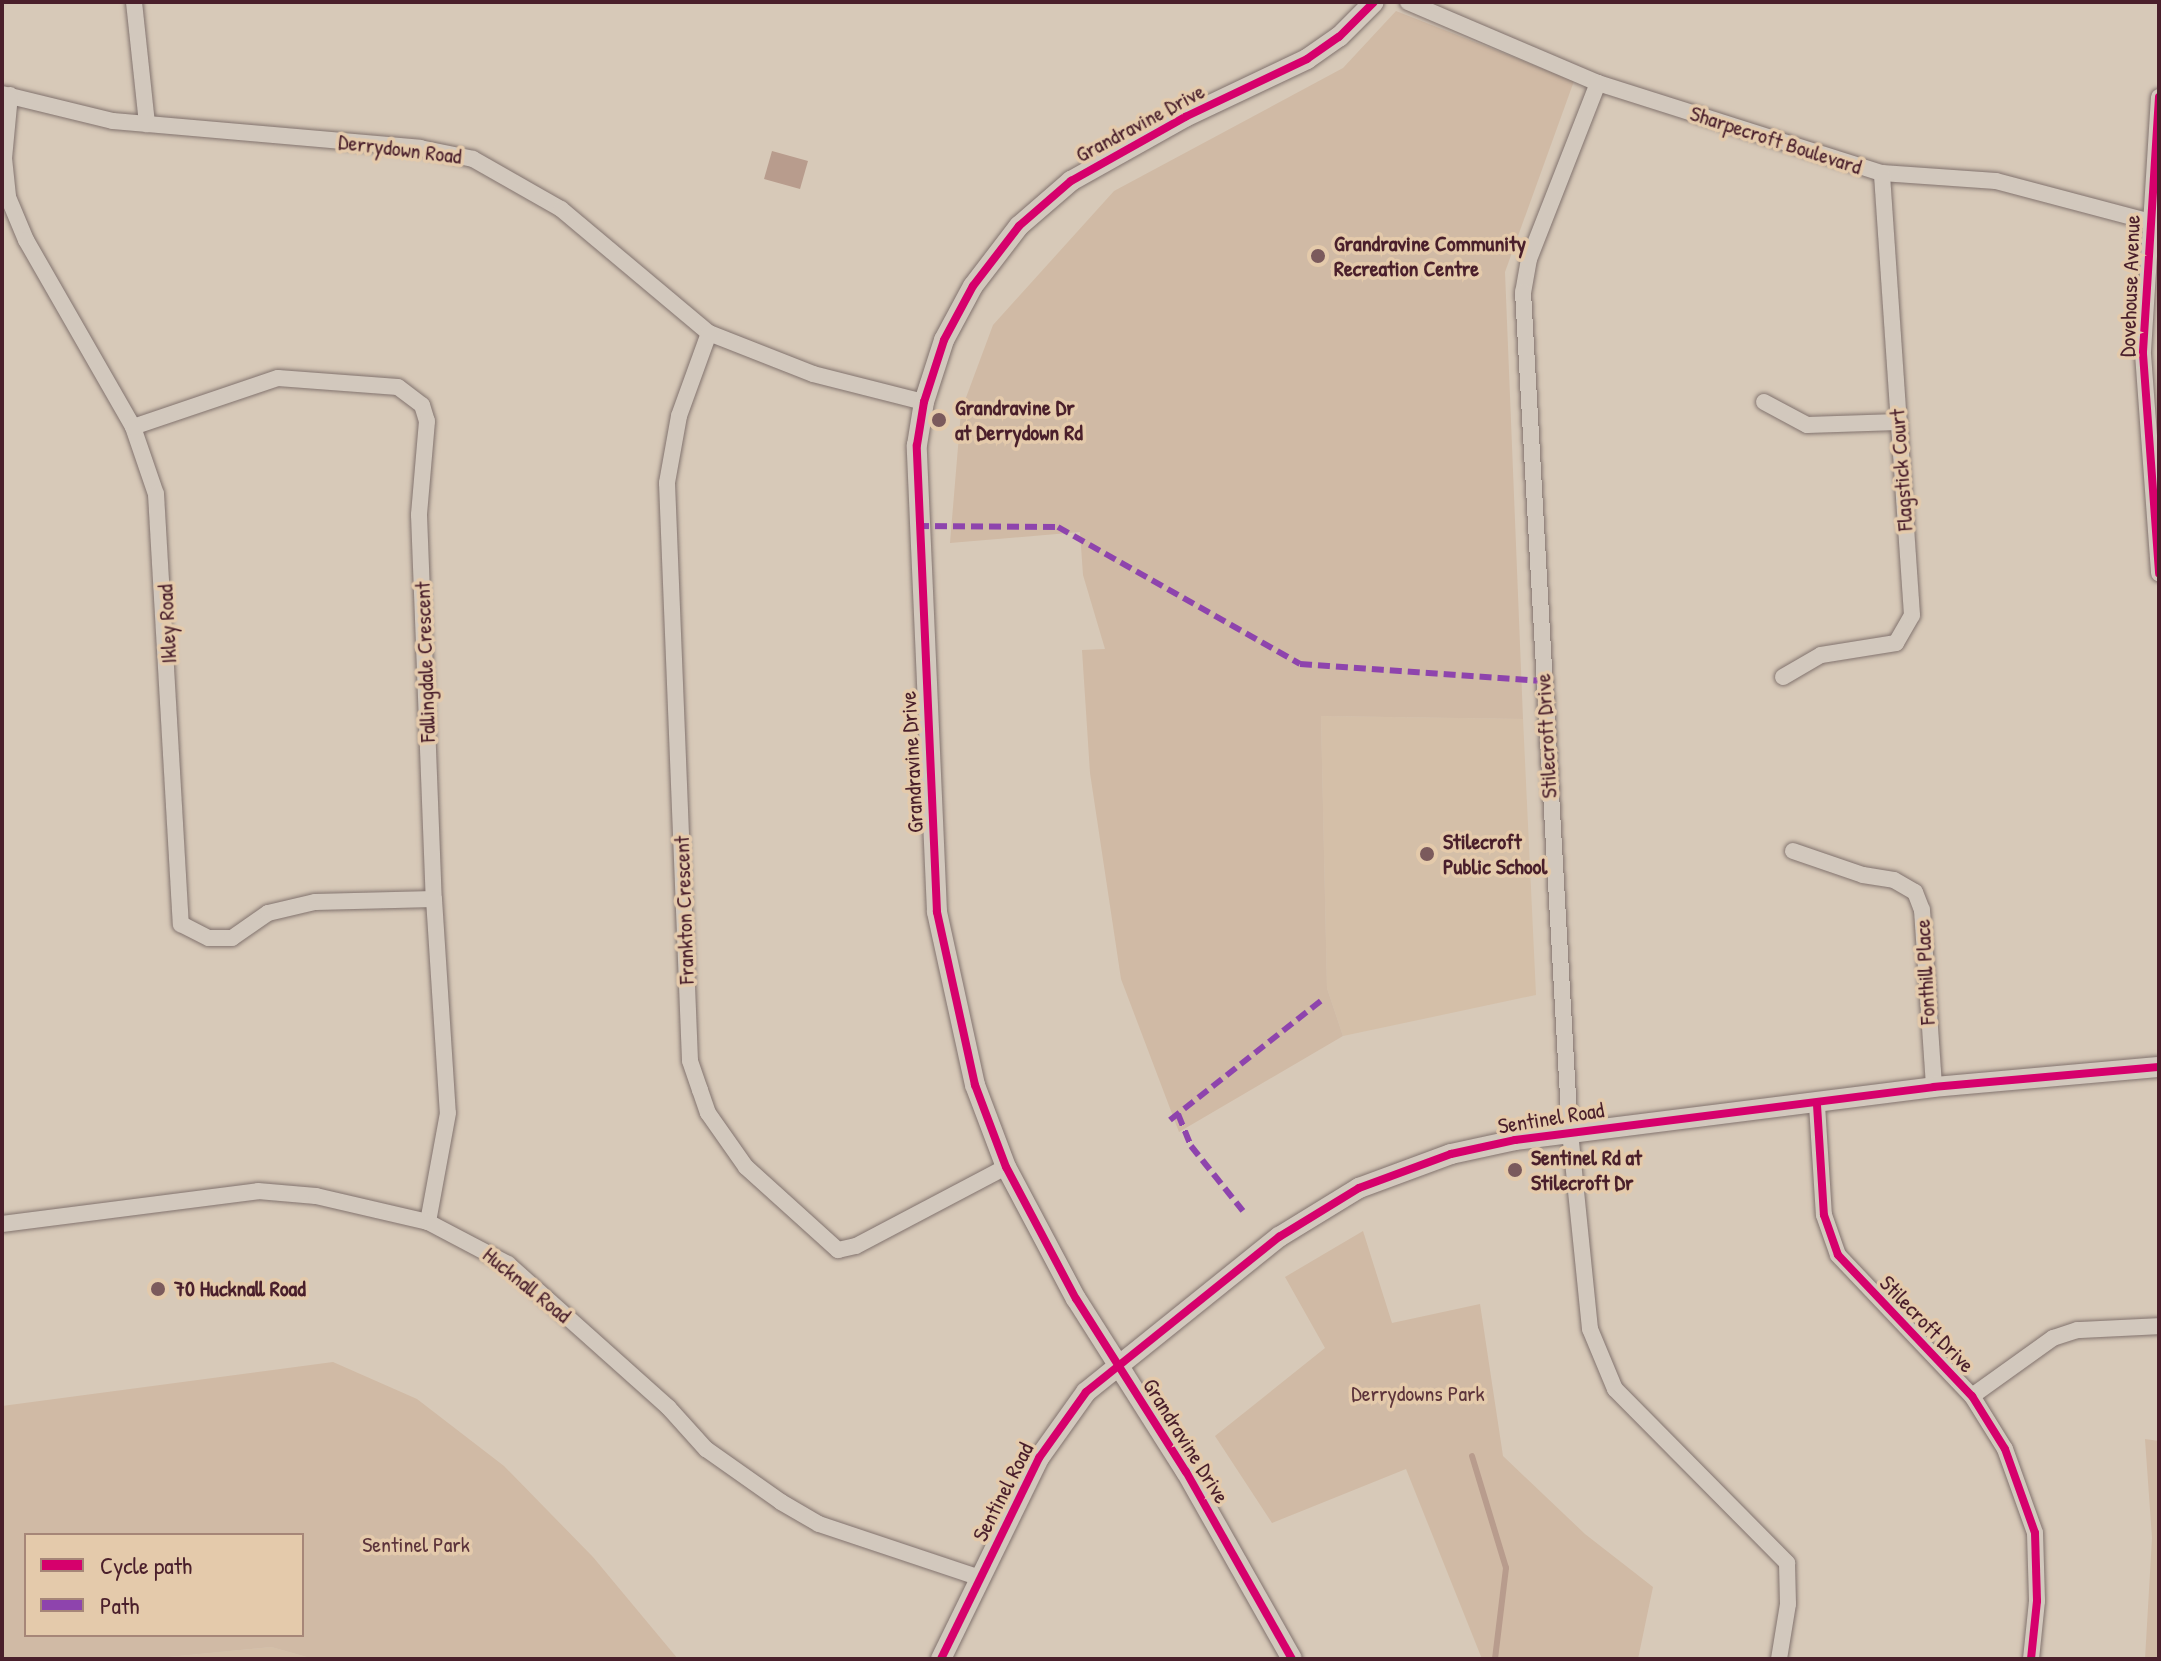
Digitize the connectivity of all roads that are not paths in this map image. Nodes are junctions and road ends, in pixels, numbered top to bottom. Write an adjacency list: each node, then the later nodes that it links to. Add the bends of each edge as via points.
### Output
1 (134, 2): 7 (street)
2 (1374, 2): 11 (street, Grandravine Drive, via 1307,59 1083,174 1019,226 973,286 944,340)
3 (1408, 2): 4 (street, Sharpecroft Boulevard)
4 (1598, 83): 8 (street, Sharpecroft Boulevard); 23 (street, Stilecroft Drive, via 1529,259 1523,292)
5 (6, 94): 7 (street, Derrydown Road, via 91,117); 14 (street, Ikley Road, via 8,197 26,240)
6 (2159, 97): 9 (street, Dovehouse Avenue)
7 (147, 124): 10 (street, Derrydown Road, via 420,148 473,159 561,209)
8 (1882, 173): 9 (street, Sharpecroft Boulevard, via 1996,181); 13 (street, Flagstick Court)
9 (2154, 222): 15 (street, Dovehouse Avenue, via 2143,354)
10 (709, 333): 11 (street, Derrydown Road, via 813,374); 24 (street, Frankton Crescent, via 679,416 667,483 690,1061 708,1113 746,1167 838,1250 856,1246)
11 (924, 402): 24 (street, Grandravine Drive, via 916,496 937,912 975,1085)
12 (1764, 402): 13 (street, via 1807,425)
13 (1898, 422): 17 (street, Flagstick Court, via 1912,615 1905,633 1896,643 1821,655)
14 (133, 427): 19 (street, Ikley Road, via 156,494 164,563 181,924 209,938 232,938 268,913 315,902); 19 (street, Fallingdale Crescent, via 278,378 398,387 422,405 427,421 419,515)
15 (2158, 526): 16 (street, Dovehouse Avenue)
16 (2159, 573)
17 (1783, 677)
18 (1793, 851): 21 (street, Fonthill Place, via 1894,880 1915,892 1922,910)
19 (434, 899): 25 (street, Fallingdale Crescent, via 448,1113)
20 (2159, 1067): 21 (street, Sentinel Road)
21 (1934, 1087): 22 (street, Sentinel Road)
22 (1817, 1105): 23 (street, Sentinel Road); 29 (street, Stilecroft Drive, via 1824,1215 1838,1255)
23 (1570, 1132): 28 (street, Sentinel Road, via 1451,1154 1359,1188 1279,1237); 33 (street, Stilecroft Drive, via 1590,1329 1607,1378 1787,1563 1788,1604)
24 (1006, 1167): 28 (street, Grandravine Drive, via 1076,1299)
25 (428, 1222): 26 (street, Hucknall Road, via 316,1196 258,1191); 30 (street, Hucknall Road, via 508,1264 668,1407 706,1449 781,1502 819,1524)
26 (2, 1224)
27 (2159, 1326): 29 (street, via 2078,1330 2053,1338)
28 (1118, 1365): 30 (street, Sentinel Road, via 1086,1392 1054,1433); 32 (street, Grandravine Drive)
29 (1972, 1396): 34 (street, Stilecroft Drive, via 2005,1449 2032,1521 2037,1601)
30 (980, 1578): 31 (street, Sentinel Road)
31 (941, 1659)
32 (1292, 1659)
33 (1779, 1659)
34 (2031, 1659)

